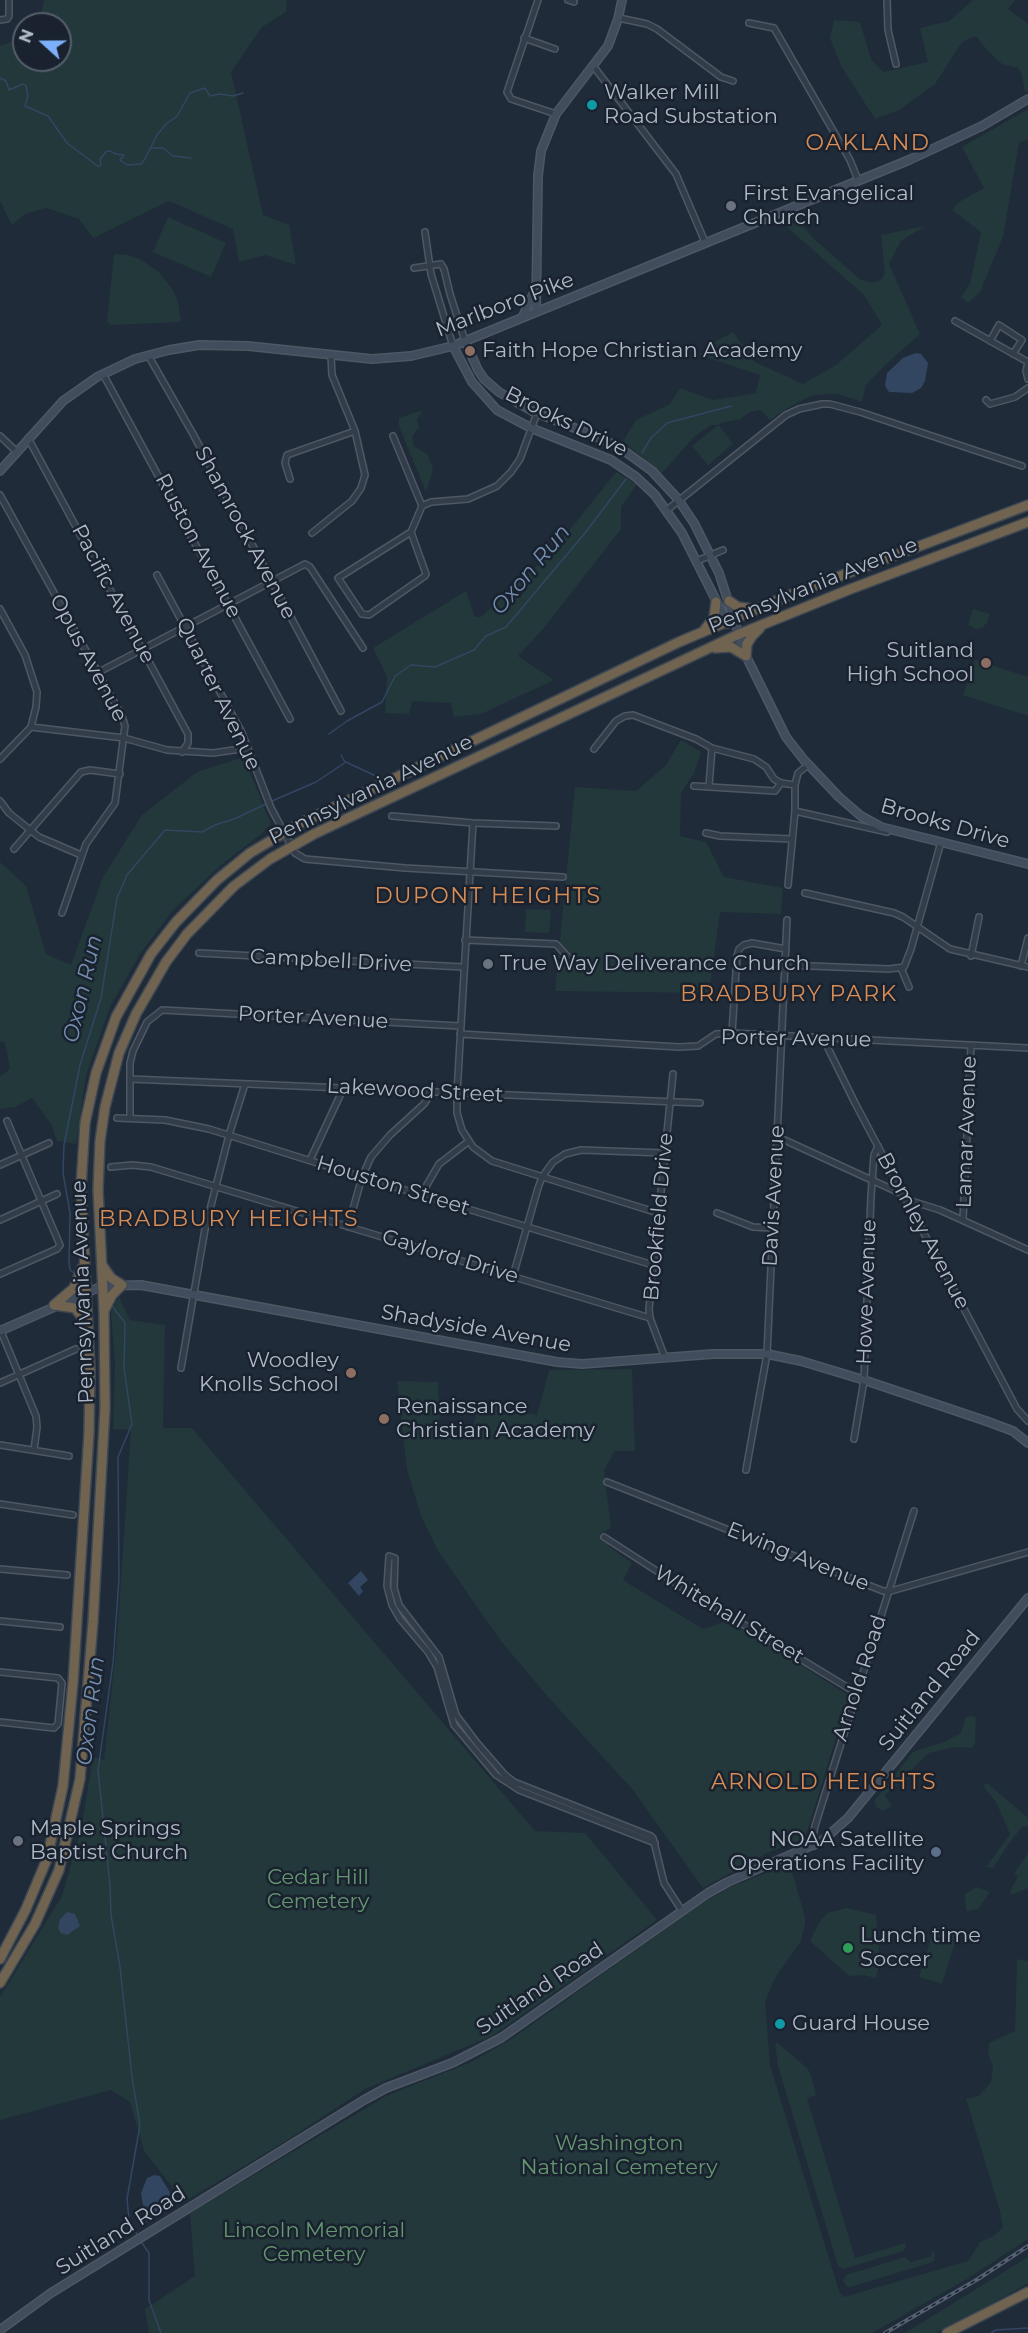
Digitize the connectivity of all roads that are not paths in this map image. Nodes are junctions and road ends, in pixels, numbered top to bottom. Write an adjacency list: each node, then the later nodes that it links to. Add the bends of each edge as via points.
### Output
1 (9, 0): 7 (street, via 9,16)
2 (538, 0): 9 (street)
3 (622, 0): 6 (street)
4 (887, 0): 5 (street); 11 (street, via 888,30)
5 (896, 0)
6 (619, 18): 12 (street, via 608,46); 13 (street, via 657,29 720,77)
7 (0, 20)
8 (749, 23): 16 (street, via 774,28)
9 (524, 38): 10 (street); 15 (street, via 507,94 511,99)
10 (555, 49)
11 (896, 64)
12 (594, 66): 15 (street); 18 (street, via 676,174)
13 (733, 81)
14 (1028, 99): 16 (street, Marlboro Pike, via 982,126)
15 (556, 114): 21 (street, via 538,166)
16 (858, 180): 18 (street, Marlboro Pike)
17 (425, 232): 19 (street)
18 (705, 242): 22 (street, Marlboro Pike)
19 (429, 267): 20 (street); 25 (street, Brooks Drive, via 441,264 444,268); 27 (street, Brooks Drive)
20 (414, 268)
21 (537, 284): 22 (street); 23 (street)
22 (536, 311): 23 (street, Marlboro Pike)
23 (523, 316): 25 (street, Marlboro Pike)
24 (955, 321): 26 (street)
25 (465, 341): 27 (street, Marlboro Pike); 36 (street, Brooks Drive, via 484,379 506,398)
26 (990, 341): 28 (street); 28 (street, via 999,325 1022,340)
27 (453, 346): 30 (street, Marlboro Pike, via 388,358); 37 (street, Brooks Drive, via 481,394 497,410)
28 (1013, 354): 31 (street)
29 (148, 355): 30 (street, Marlboro Pike, via 184,347 230,345); 32 (street, Marlboro Pike); 58 (street, Shamrock Avenue)
30 (331, 356): 38 (street, via 333,378)
31 (1028, 362): 33 (street)
32 (103, 374): 41 (street, Marlboro Pike, via 63,401); 61 (street, Ruston Avenue)
33 (1028, 380)
34 (1028, 388): 35 (street, via 1015,397 990,404)
35 (986, 400)
36 (537, 413): 37 (street); 47 (street, Brooks Drive, via 623,450 652,471)
37 (531, 428): 49 (street, via 520,459 496,486 468,499); 50 (street, Brooks Drive, via 611,460 636,477)
38 (354, 431): 45 (street, via 287,455); 53 (street, via 365,470 361,488 352,501)
39 (0, 436): 42 (street)
40 (393, 436): 49 (street)
41 (28, 438): 42 (street, Marlboro Pike); 70 (street, Pacific Avenue)
42 (17, 452): 44 (street, Marlboro Pike)
43 (1022, 466): 47 (street, via 826,403 786,415)
44 (0, 471)
45 (290, 479)
46 (0, 495): 73 (street, Opus Avenue)
47 (679, 500): 50 (street); 55 (street, Brooks Drive)
48 (1028, 505): 63 (highway, Pennsylvania Avenue)
49 (422, 506): 52 (street)
50 (667, 510): 56 (street, Brooks Drive)
51 (1028, 522): 65 (highway, Pennsylvania Avenue)
52 (411, 532): 52 (street, via 339,578 362,614 369,615 426,574)
53 (312, 533)
54 (723, 550): 55 (street)
55 (710, 556): 56 (street); 59 (street, Brooks Drive)
56 (697, 561): 60 (street, Brooks Drive)
57 (158, 575): 66 (street, Quarter Avenue)
58 (271, 582): 61 (street); 69 (street, via 304,564 309,566); 74 (street, Shamrock Avenue)
59 (729, 601): 63 (highway, via 738,607); 64 (street, Brooks Drive)
60 (716, 602): 64 (street, Brooks Drive); 67 (highway, via 714,618)
61 (229, 604): 66 (street); 75 (street, Ruston Avenue)
62 (0, 609): 76 (street, via 35,681 36,707)
63 (758, 609): 64 (highway, Pennsylvania Avenue)
64 (731, 620): 67 (highway, Pennsylvania Avenue); 68 (street, Brooks Drive)
65 (766, 622): 68 (highway, Pennsylvania Avenue); 72 (highway, via 747,644)
66 (186, 627): 70 (street); 81 (street, Quarter Avenue)
67 (700, 634): 97 (highway, Pennsylvania Avenue)
68 (737, 635): 71 (highway, Pennsylvania Avenue); 72 (street, Brooks Drive)
69 (363, 648)
70 (143, 650): 73 (street); 80 (street, Pacific Avenue, via 188,734)
71 (704, 650): 72 (highway, via 728,647); 102 (highway, Pennsylvania Avenue)
72 (746, 656): 83 (street, Brooks Drive, via 786,737)
73 (97, 673): 77 (street, Opus Avenue, via 123,720)
74 (341, 711)
75 (290, 719)
76 (31, 727): 77 (street); 82 (street)
77 (124, 738): 80 (street, Opus Avenue); 84 (street)
78 (712, 748): 79 (street, via 628,715 614,722); 85 (street, via 754,759); 88 (street)
79 (594, 749)
80 (182, 752): 81 (street, Opus Avenue, via 241,749)
81 (251, 756): 97 (street, Quarter Avenue)
82 (0, 759)
83 (808, 765): 86 (street, via 798,773); 90 (street, Brooks Drive)
84 (120, 774): 96 (street, via 81,772); 104 (street, via 114,806)
85 (781, 783): 86 (street); 88 (street, via 775,790)
86 (795, 785): 91 (street)
87 (694, 786): 88 (street)
88 (709, 786)
89 (0, 801): 96 (street)
90 (854, 810): 93 (street); 99 (street, Brooks Drive, via 873,823)
91 (795, 811): 93 (street); 100 (street)
92 (392, 816): 94 (street)
93 (848, 822): 99 (street)
94 (473, 823): 95 (street); 106 (street)
95 (556, 826)
96 (29, 830): 103 (street); 104 (street, via 42,840)
97 (283, 832): 102 (street, Quarter Avenue); 166 (highway, Pennsylvania Avenue, via 234,866 195,902 151,954 128,993 103,1051 88,1107 82,1149)
98 (706, 833): 100 (street)
99 (904, 834): 101 (street, Brooks Drive)
100 (792, 839): 108 (street)
101 (941, 842): 105 (street, Brooks Drive); 113 (street)
102 (291, 846): 106 (street, via 305,859); 171 (highway, Pennsylvania Avenue, via 234,886 188,934 160,971 132,1023 110,1085 100,1142)
103 (14, 849)
104 (81, 855): 110 (street)
105 (1028, 864)
106 (469, 870): 107 (street); 115 (street)
107 (563, 877)
108 (788, 885)
109 (804, 893): 113 (street, via 894,913)
110 (62, 914)
111 (979, 917): 118 (street)
112 (788, 920): 116 (street, Davis Avenue)
113 (918, 927): 118 (street, via 944,947); 124 (street, via 907,962)
114 (1028, 938): 120 (street)
115 (465, 940): 121 (street); 122 (street, via 556,944)
116 (786, 949): 119 (street, Davis Avenue); 127 (street, via 752,943 738,950)
117 (199, 953): 121 (street, Campbell Drive)
118 (971, 956): 120 (street)
119 (785, 965): 124 (street); 129 (street, Davis Avenue)
120 (1021, 966): 123 (street)
121 (463, 967): 126 (street)
122 (577, 967)
123 (1028, 967)
124 (901, 968): 125 (street)
125 (909, 987)
126 (460, 1026): 128 (street); 134 (street, Porter Avenue, via 165,1010 154,1015 140,1034 131,1058)
127 (732, 1033): 128 (street, Porter Avenue, via 716,1034 695,1046 679,1047); 129 (street, Porter Avenue)
128 (460, 1034): 138 (street)
129 (781, 1036): 130 (street, Porter Avenue); 145 (street, Davis Avenue)
130 (823, 1038): 131 (street, Porter Avenue); 148 (street, Bromley Avenue)
131 (971, 1045): 132 (street, Porter Avenue); 165 (street, Lamar Avenue)
132 (1028, 1048)
133 (673, 1074): 139 (street, Brookfield Drive)
134 (130, 1079): 135 (street, Lakewood Street); 142 (street)
135 (245, 1084): 136 (street, Lakewood Street); 144 (street)
136 (344, 1087): 137 (street, Lakewood Street); 151 (street)
137 (431, 1093): 138 (street, Lakewood Street); 154 (street, via 375,1152)
138 (457, 1093): 139 (street, Lakewood Street); 146 (street, via 458,1118)
139 (670, 1101): 140 (street, Lakewood Street); 149 (street, Brookfield Drive)
140 (700, 1102)
141 (117, 1118): 142 (street, Houston Street)
142 (130, 1118): 144 (street, Houston Street, via 182,1123)
143 (7, 1121): 150 (street)
144 (229, 1135): 151 (street, Houston Street); 157 (street)
145 (778, 1137): 156 (street); 169 (street, Davis Avenue)
146 (469, 1141): 155 (street, via 492,1161); 159 (street, via 439,1164)
147 (48, 1143): 150 (street)
148 (878, 1146): 156 (street, Howe Avenue); 160 (street, Bromley Avenue)
149 (665, 1153): 155 (street, via 581,1150 558,1158); 162 (street, Brookfield Drive)
150 (22, 1155): 152 (street); 161 (street)
151 (310, 1160): 154 (street, Houston Street)
152 (0, 1165)
153 (111, 1167): 157 (street, Gaylord Drive, via 145,1166)
154 (362, 1177): 159 (street, Houston Street); 167 (street)
155 (542, 1177): 162 (street); 168 (street)
156 (872, 1181): 160 (street); 189 (street, Howe Avenue)
157 (216, 1186): 167 (street, Gaylord Drive); 178 (street)
158 (57, 1194): 161 (street)
159 (422, 1195): 168 (street, Houston Street)
160 (904, 1197): 165 (street); 191 (street, Bromley Avenue, via 1018,1411)
161 (41, 1202): 164 (street); 173 (street, via 60,1244 58,1248)
162 (658, 1213): 172 (street, Brookfield Drive)
163 (717, 1213): 169 (street, via 753,1227)
164 (0, 1220)
165 (963, 1220): 170 (street)
166 (82, 1221): 177 (highway, Pennsylvania Avenue); 179 (highway, via 80,1277 71,1292)
167 (348, 1227): 174 (street, Gaylord Drive)
168 (528, 1227): 172 (street, Houston Street); 174 (street)
169 (773, 1228): 185 (street, Davis Avenue)
170 (1028, 1250)
171 (101, 1264): 175 (highway); 176 (highway, Pennsylvania Avenue)
172 (653, 1265): 181 (street, Brookfield Drive)
173 (0, 1275)
174 (513, 1276): 181 (street, Gaylord Drive)
175 (122, 1285): 176 (street, Shadyside Avenue); 178 (street, Shadyside Avenue); 180 (highway, via 111,1295)
176 (102, 1286): 177 (street, Shadyside Avenue); 180 (highway, Pennsylvania Avenue)
177 (86, 1293): 179 (street, Shadyside Avenue); 183 (highway, Pennsylvania Avenue)
178 (192, 1295): 186 (street, Shadyside Avenue, via 557,1362); 187 (street)
179 (54, 1305): 182 (street, Shadyside Avenue); 183 (highway, via 79,1311 86,1321)
180 (104, 1311): 217 (highway, Pennsylvania Avenue, via 103,1459 80,1779 55,1878 24,1945)
181 (650, 1318): 186 (street, Brookfield Drive)
182 (0, 1330): 188 (street)
183 (89, 1339): 216 (highway, Pennsylvania Avenue, via 87,1478 63,1786 43,1868)
184 (76, 1349): 188 (street)
185 (767, 1354): 186 (street, Shadyside Avenue); 189 (street, Shadyside Avenue); 197 (street, Davis Avenue)
186 (665, 1358)
187 (181, 1368)
188 (20, 1374): 190 (street); 195 (street, via 36,1418)
189 (864, 1380): 192 (street, Howe Avenue); 193 (street, Shadyside Avenue, via 1007,1428)
190 (0, 1383)
191 (1028, 1421)
192 (854, 1439)
193 (1028, 1443)
194 (0, 1445): 195 (street)
195 (34, 1450): 196 (street)
196 (69, 1456)
197 (746, 1470)
198 (607, 1482): 207 (street, Ewing Avenue, via 841,1576)
199 (0, 1504): 201 (street)
200 (914, 1511): 207 (street, Arnold Road)
201 (73, 1515)
202 (604, 1537): 212 (street, Whitehall Street)
203 (1028, 1552): 207 (street, Ewing Avenue)
204 (392, 1557): 215 (street, via 399,1605 439,1658 459,1722 514,1782 651,1836 664,1883)
205 (0, 1569): 206 (street)
206 (67, 1575)
207 (888, 1591): 212 (street, Arnold Road)
208 (1028, 1598): 214 (street, Suitland Road, via 848,1818)
209 (0, 1621): 210 (street)
210 (60, 1627)
211 (0, 1672): 213 (street, via 58,1678 62,1683 58,1724 54,1728)
212 (855, 1692): 214 (street, Arnold Road, via 814,1826)
213 (0, 1722)
214 (814, 1846): 215 (street, Suitland Road, via 728,1882)
215 (682, 1911): 219 (street, Suitland Road, via 501,2038 364,2100 51,2293)
216 (0, 1959)
217 (0, 1983)
218 (1028, 2292): 220 (highway)
219 (2, 2328)
220 (947, 2333)

